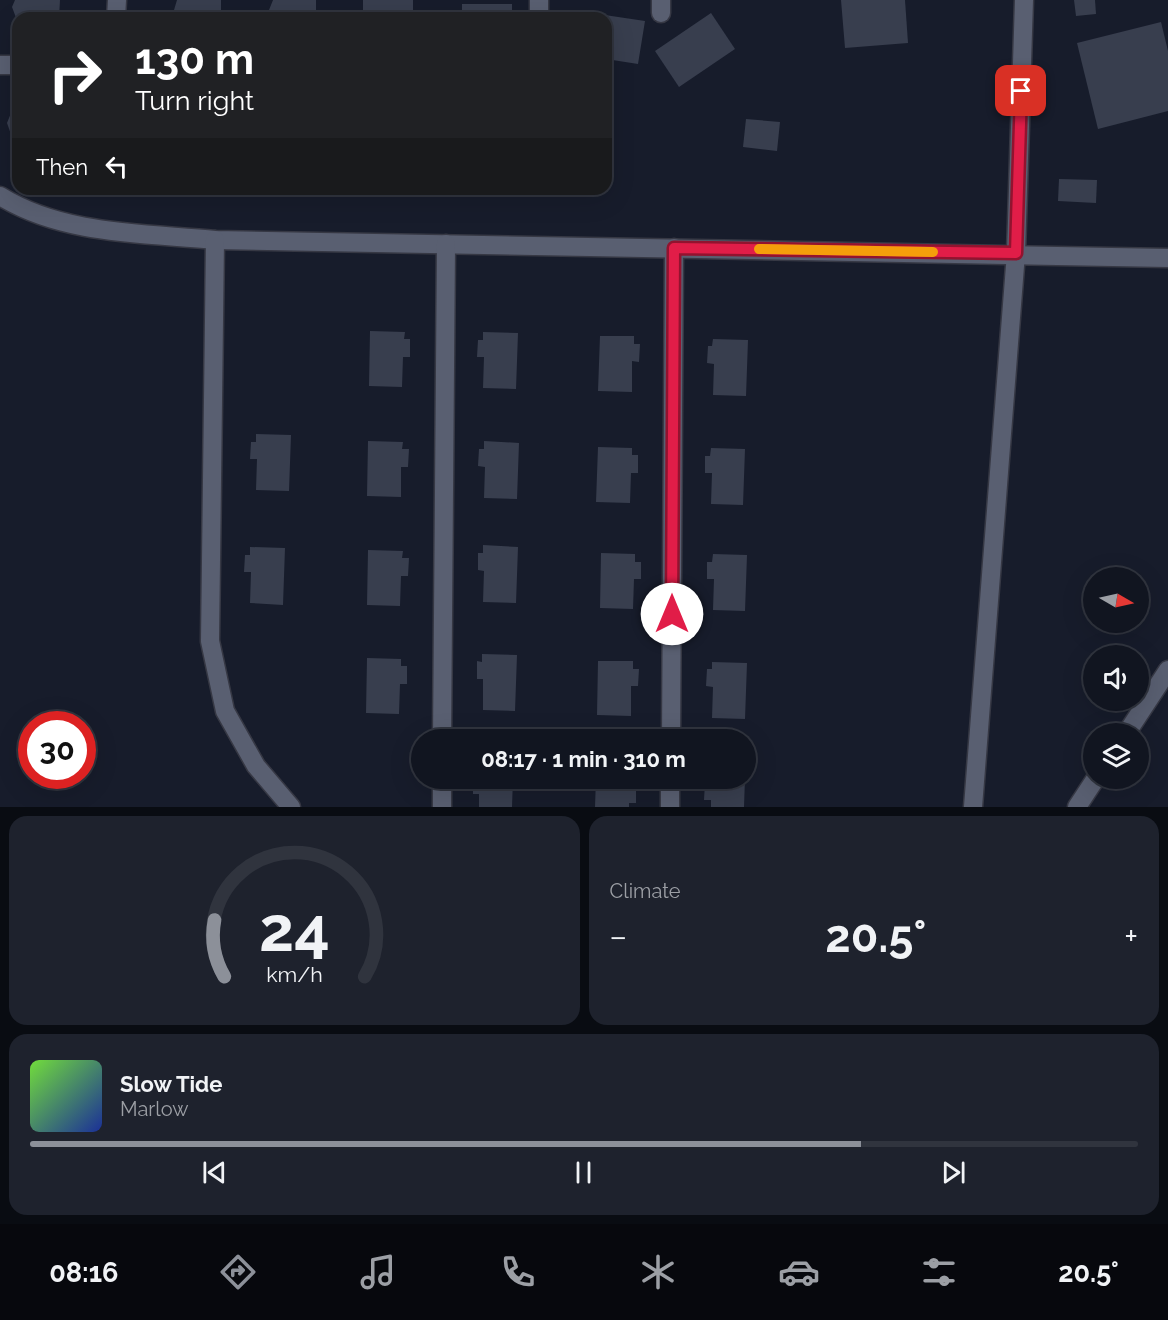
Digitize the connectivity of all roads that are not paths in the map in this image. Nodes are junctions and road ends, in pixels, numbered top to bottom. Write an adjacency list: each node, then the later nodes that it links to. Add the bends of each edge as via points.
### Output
1 (1024, 0): 6 (street)
2 (0, 196): 3 (street, via 20,208 85,228)
3 (215, 240): 4 (street); 15 (street, via 210,640 225,711 256,766)
4 (446, 244): 5 (street); 10 (street)
5 (674, 248): 6 (street); 11 (street)
6 (1016, 253): 7 (street); 18 (street)
7 (1168, 258)
8 (1168, 670): 9 (street)
9 (1133, 723)
10 (442, 729)
11 (671, 729)
12 (442, 789): 16 (street)
13 (670, 789): 17 (street)
14 (1089, 789): 19 (street)
15 (291, 807)
16 (441, 807)
17 (670, 807)
18 (973, 807)
19 (1077, 807)

